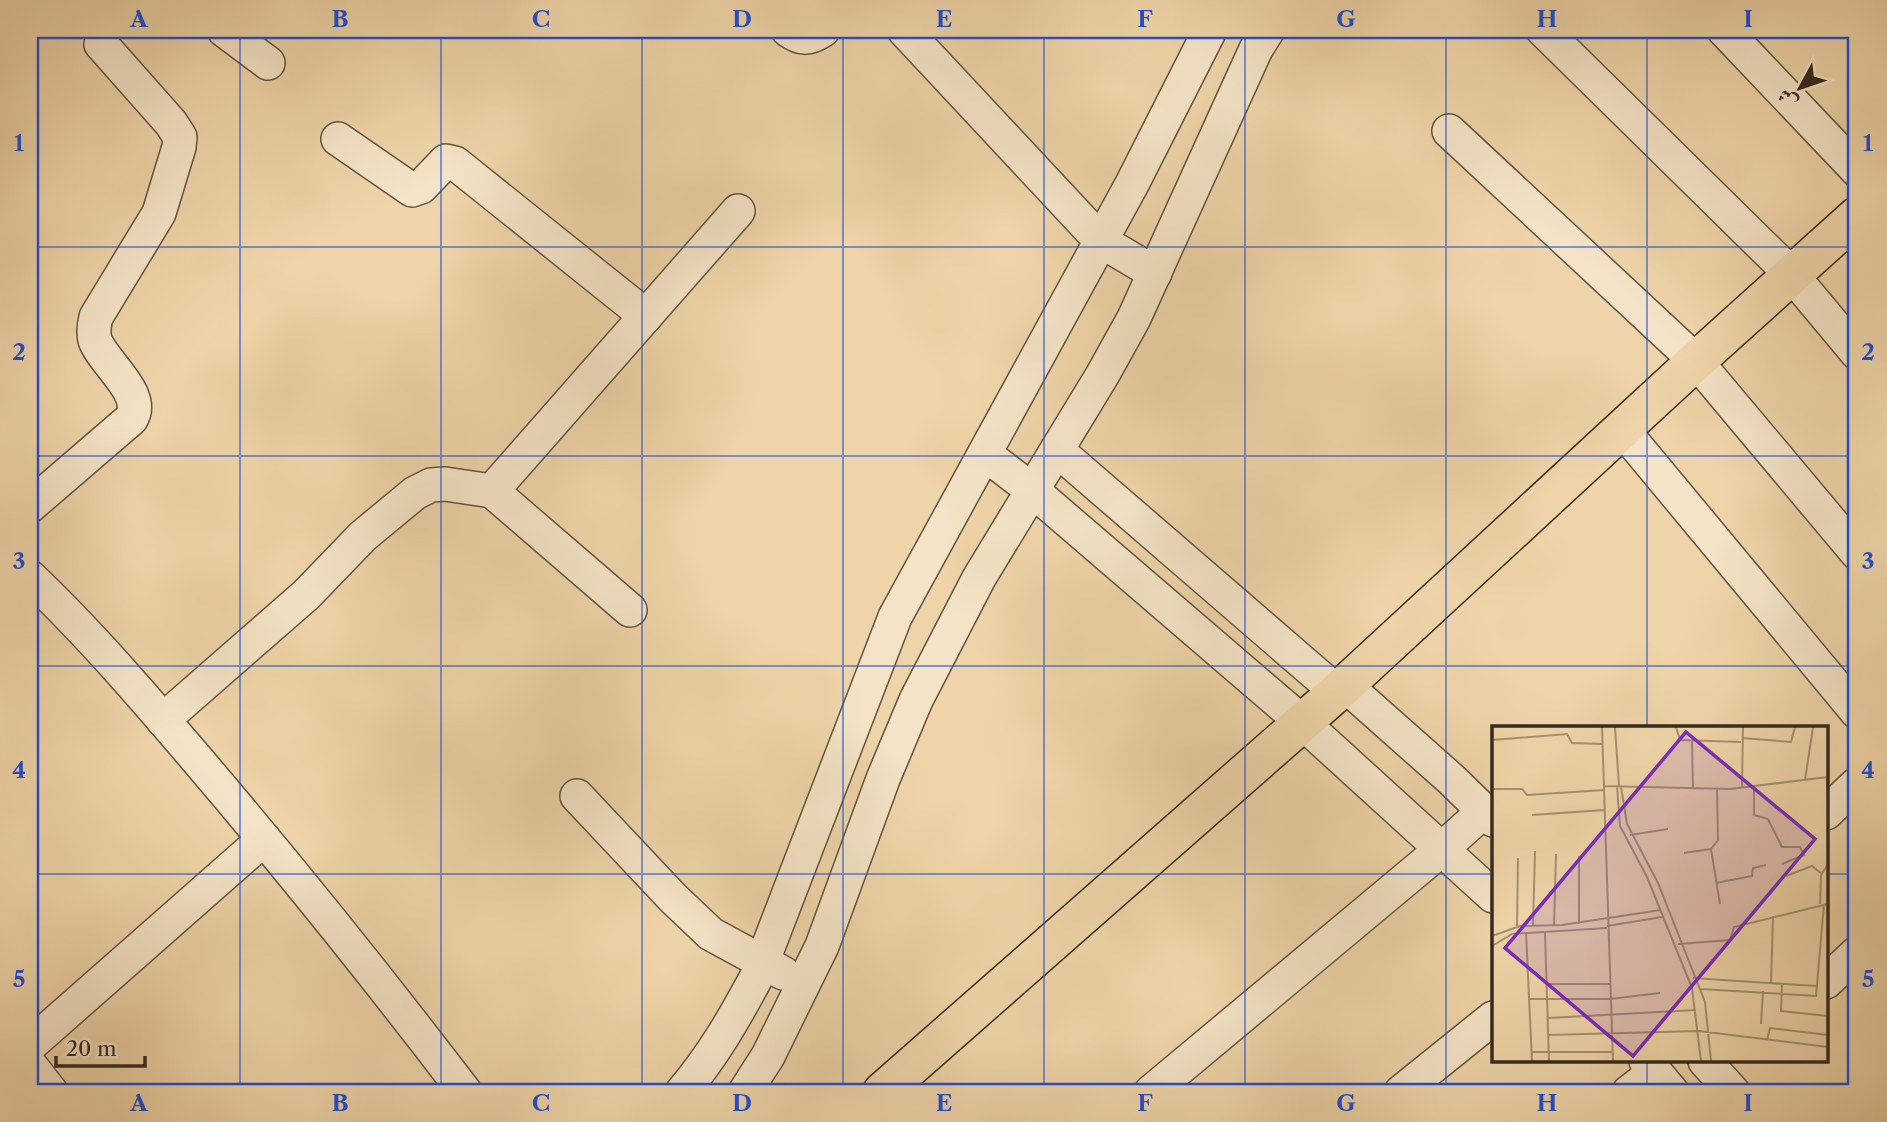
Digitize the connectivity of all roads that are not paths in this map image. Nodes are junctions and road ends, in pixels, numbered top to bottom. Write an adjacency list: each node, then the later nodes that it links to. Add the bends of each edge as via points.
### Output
1 (104, 30): 27 (street, via 100,44 171,123 180,137 179,147 159,213 93,329 98,347 136,403 135,413)
2 (224, 30): 10 (street)
3 (788, 30): 4 (street, via 811,38)
4 (823, 30)
5 (904, 30): 16 (street)
6 (1210, 30): 16 (street)
7 (1543, 30): 18 (street)
8 (1724, 30): 13 (street)
9 (1252, 36): 17 (street)
10 (268, 63)
11 (1449, 131): 21 (street)
12 (338, 139): 19 (street, via 412,190 421,187 446,161 455,163)
13 (1857, 170)
14 (738, 211): 19 (street)
15 (1857, 216): 18 (main road)
16 (1101, 241): 17 (street); 24 (street)
17 (1155, 272): 23 (street, via 1134,318)
18 (1791, 275): 20 (street); 21 (main road)
19 (646, 316): 26 (street)
20 (1857, 353)
21 (1696, 361): 22 (main road); 28 (street)
22 (1622, 429): 31 (main road); 32 (street)
23 (1057, 450): 25 (street); 31 (street)
24 (985, 454): 25 (street); 43 (street, via 895,617)
25 (1032, 490): 34 (street); 45 (street, via 979,578 916,700)
26 (492, 491): 30 (street); 33 (street, via 445,484 415,493)
27 (30, 506)
28 (1857, 553)
29 (36, 594): 33 (street, via 106,654)
30 (630, 610)
31 (1341, 689): 34 (main road); 38 (street)
32 (1857, 712)
33 (163, 720): 39 (street)
34 (1302, 722): 40 (street); 54 (main road)
35 (1857, 784): 37 (street)
36 (577, 796): 43 (street, via 692,917 711,934)
37 (1828, 811)
38 (1489, 815): 40 (street)
39 (264, 839): 47 (street); 51 (street)
40 (1442, 849): 41 (street); 55 (street)
41 (1492, 895)
42 (1857, 953): 44 (street)
43 (762, 962): 45 (street); 52 (street, via 730,1026)
44 (1828, 980)
45 (804, 984): 53 (street)
46 (1492, 1019): 56 (street)
47 (30, 1045)
48 (30, 1065): 50 (street)
49 (1658, 1075): 57 (street)
50 (51, 1092)
51 (465, 1092)
52 (682, 1092)
53 (745, 1092)
54 (882, 1092)
55 (1151, 1092)
56 (1401, 1092)
57 (1629, 1092)

